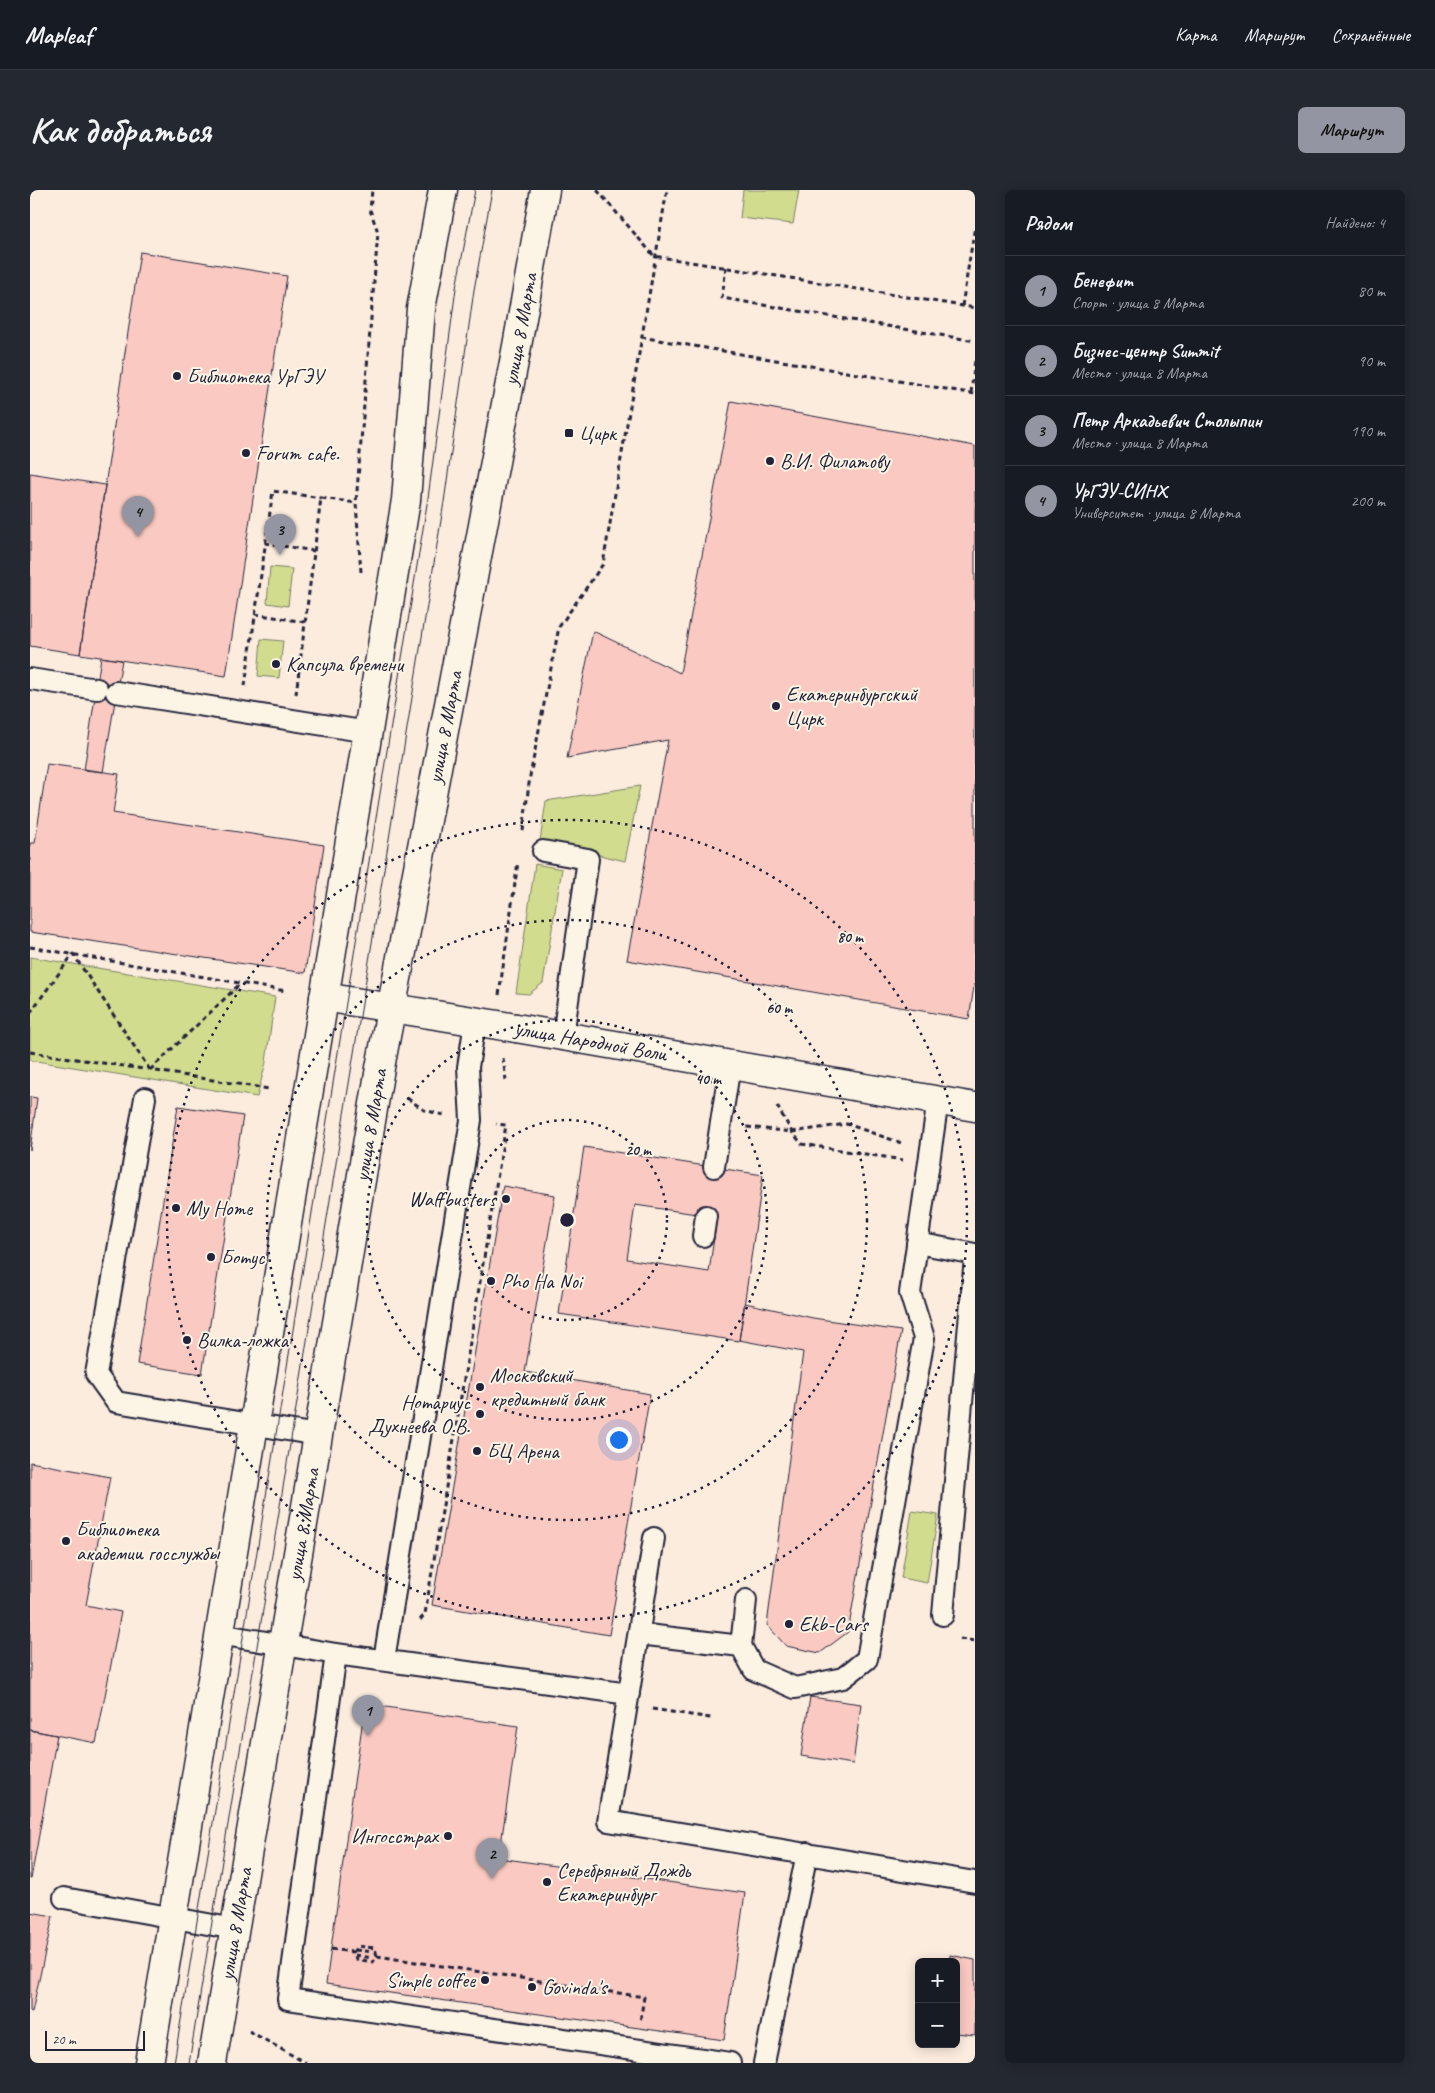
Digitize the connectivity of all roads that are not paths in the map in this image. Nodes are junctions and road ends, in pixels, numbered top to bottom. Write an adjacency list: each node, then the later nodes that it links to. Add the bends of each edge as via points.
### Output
1 (443, 190): 6 (main road, via 421,309 406,500)
2 (545, 190): 9 (main road, улица 8 Марта)
3 (30, 678): 4 (lane)
4 (97, 689)
5 (116, 692): 6 (lane)
6 (368, 732): 8 (main road)
7 (543, 851): 11 (lane, via 588,859)
8 (324, 996): 9 (main road, улица Народной Воли); 21 (main road)
9 (391, 1008): 10 (main road, улица Народной Воли); 22 (main road, улица 8 Марта)
10 (496, 1026): 11 (main road, улица Народной Воли); 31 (lane, via 468,1067 470,1120)
11 (563, 1036): 12 (main road, улица Народной Воли)
12 (730, 1065): 14 (main road, улица Народной Воли); 16 (lane)
13 (145, 1098): 21 (lane, via 96,1374 116,1402)
14 (938, 1100): 15 (main road, улица Народной Воли); 19 (lane)
15 (975, 1107)
16 (714, 1167)
17 (706, 1216): 18 (lane)
18 (704, 1236)
19 (917, 1243): 20 (lane); 29 (lane, via 910,1293 924,1338 867,1659 843,1678 795,1688 754,1670)
20 (975, 1255): 25 (lane)
21 (254, 1424): 22 (lane); 26 (main road)
22 (318, 1434): 28 (main road, улица 8 Марта)
23 (654, 1538): 27 (lane)
24 (746, 1600): 29 (lane)
25 (943, 1615)
26 (219, 1634): 28 (lane); 36 (main road)
27 (639, 1634): 29 (lane); 32 (lane)
28 (283, 1644): 30 (lane); 37 (main road, улица 8 Марта)
29 (741, 1646)
30 (336, 1654): 31 (lane); 40 (lane, via 288,1999)
31 (384, 1660): 32 (lane)
32 (628, 1694): 33 (lane, via 608,1820)
33 (807, 1853): 34 (lane); 41 (lane)
34 (975, 1882)
35 (64, 1898): 36 (lane)
36 (173, 1918): 37 (lane); 38 (main road)
37 (235, 1929): 39 (main road, улица 8 Марта)
38 (149, 2063)
39 (212, 2063)
40 (730, 2063)
41 (764, 2063)

